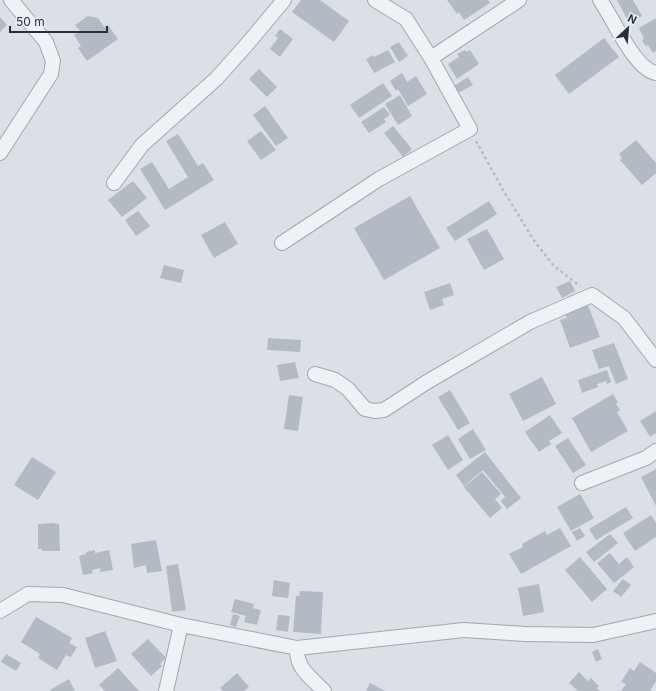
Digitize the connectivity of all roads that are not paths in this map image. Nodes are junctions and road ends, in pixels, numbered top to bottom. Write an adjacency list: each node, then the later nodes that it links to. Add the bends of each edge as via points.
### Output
1 (11, 0): 8 (street, via 46,42 53,61 51,74)
2 (284, 0): 9 (street, via 217,78 142,145)
3 (375, 0): 6 (street, via 406,19)
4 (519, 0): 6 (street)
5 (600, 0): 7 (street, via 639,63 650,72)
6 (431, 58): 10 (street, via 470,129 379,178)
7 (656, 73)
8 (0, 153)
9 (114, 183)
10 (282, 243)
11 (656, 360): 12 (street, via 624,318 592,295 530,322 384,410 365,409 348,389)
12 (315, 374)
13 (656, 451): 14 (street, via 646,458)
14 (582, 483)
15 (0, 611): 17 (street, via 28,594 63,595)
16 (656, 621): 18 (street, via 593,635 464,630)
17 (182, 625): 18 (street); 19 (street)
18 (296, 648): 20 (street, via 296,660)
19 (166, 691)
20 (324, 691)

